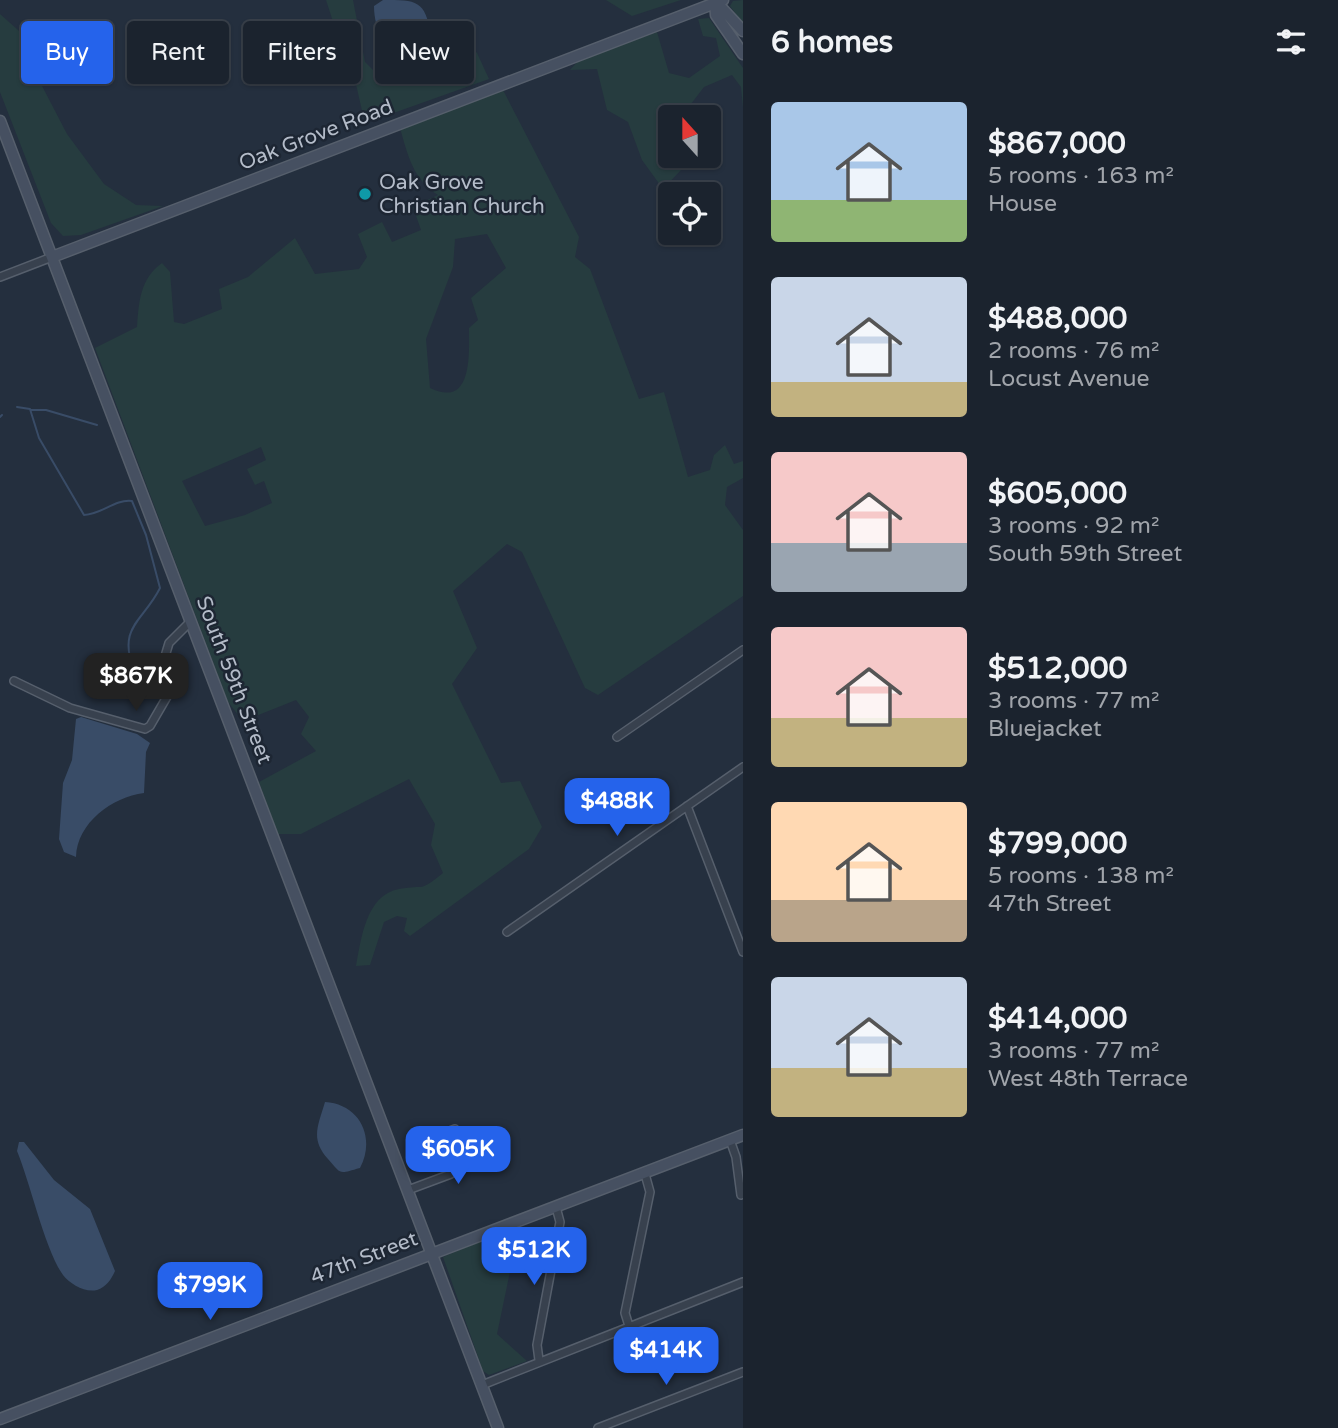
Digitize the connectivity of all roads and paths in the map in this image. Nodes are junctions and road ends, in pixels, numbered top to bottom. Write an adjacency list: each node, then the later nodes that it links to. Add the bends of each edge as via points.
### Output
1 (718, 1): 2 (main road); 3 (main road, via 716,15); 5 (main road, Oak Grove Road)
2 (743, 31)
3 (743, 54)
4 (0, 121): 5 (main road, South 59th Street)
5 (52, 257): 6 (street, Oak Grove Road); 7 (main road, South 59th Street)
6 (0, 277)
7 (191, 621): 9 (street, via 169,643 163,663 168,695 145,729 71,708); 19 (main road, South 59th Street)
8 (743, 650): 10 (street)
9 (14, 681)
10 (617, 737)
11 (743, 767): 12 (street)
12 (687, 806): 13 (street); 14 (street)
13 (508, 932)
14 (743, 952)
15 (454, 1129): 19 (street, via 443,1138 453,1165 451,1174)
16 (743, 1135): 17 (main road, 47th Street)
17 (730, 1140): 18 (main road, 47th Street); 20 (street)
18 (645, 1174): 21 (main road, 47th Street); 24 (street, via 650,1192 625,1313)
19 (408, 1190): 22 (main road, South 59th Street)
20 (741, 1195)
21 (556, 1208): 22 (main road, 47th Street); 25 (street, via 560,1222 537,1345)
22 (431, 1253): 27 (main road, South 59th Street); 28 (main road, 47th Street)
23 (743, 1282): 24 (street)
24 (628, 1326): 25 (street)
25 (539, 1360): 27 (street)
26 (743, 1372): 30 (street)
27 (482, 1385): 29 (main road, South 59th Street)
28 (0, 1419)
29 (498, 1428)
30 (598, 1428)

